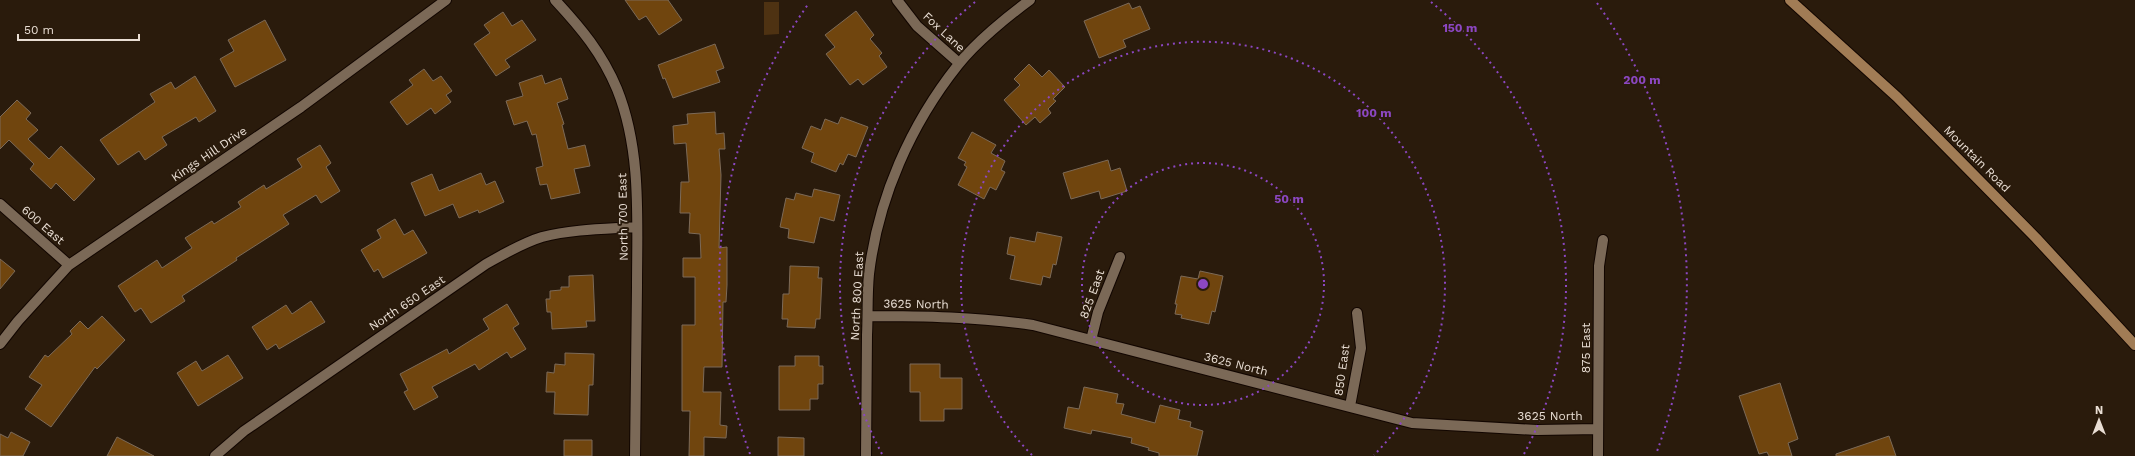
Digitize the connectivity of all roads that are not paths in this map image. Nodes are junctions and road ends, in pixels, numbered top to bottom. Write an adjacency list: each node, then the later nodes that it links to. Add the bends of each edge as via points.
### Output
1 (446, 0): 11 (street, Kings Hill Drive, via 302,106)
2 (556, 0): 8 (street, North 700 East, via 585,32 617,90 629,130 635,168)
3 (897, 0): 6 (street, Fox Lane, via 917,26)
4 (1030, 0): 6 (street, North 800 East, via 992,31)
5 (1790, 0): 16 (street, Mountain Road, via 1902,102 2036,238)
6 (959, 63): 13 (street, North 800 East, via 933,99 916,129 886,198 874,238 869,276)
7 (0, 204): 11 (street, 600 East)
8 (637, 227): 19 (street, North 650 East, via 565,232 517,247 486,264 244,431); 20 (street, North 700 East)
9 (1604, 240): 18 (street, 875 East, via 1599,266)
10 (1120, 257): 14 (street, 825 East, via 1098,312)
11 (69, 265): 15 (street, Kings Hill Drive, via 18,320)
12 (1357, 313): 17 (street, 850 East, via 1361,348)
13 (868, 316): 14 (street, 3625 North, via 995,319 1033,324); 21 (street, North 800 East)
14 (1091, 340): 17 (street, 3625 North)
15 (0, 344)
16 (2135, 345)
17 (1350, 406): 18 (street, 3625 North, via 1412,423 1537,430)
18 (1598, 429): 22 (street, 875 East)
19 (215, 456)
20 (635, 456)
21 (866, 456)
22 (1598, 456)

